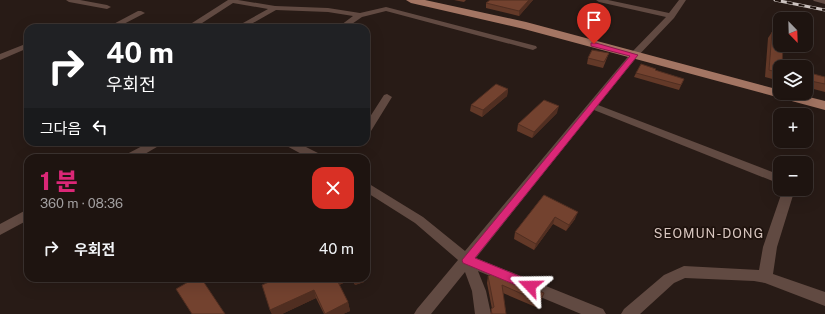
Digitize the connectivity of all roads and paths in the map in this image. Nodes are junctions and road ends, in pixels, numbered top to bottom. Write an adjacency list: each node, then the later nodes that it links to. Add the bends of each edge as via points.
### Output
1 (69, 0): 8 (street)
2 (411, 0): 19 (main road, via 526,26)
3 (599, 0): 12 (street)
4 (683, 0): 12 (street)
5 (816, 0): 7 (street)
6 (232, 1): 9 (street); 13 (street)
7 (825, 2)
8 (107, 7)
9 (275, 8): 11 (street, via 328,10); 15 (street)
10 (141, 13): 14 (street)
11 (360, 15): 16 (street); 18 (street, via 386,9)
12 (671, 16): 19 (street)
13 (196, 23)
14 (118, 24)
15 (245, 24)
16 (346, 24)
17 (24, 47): 20 (street)
18 (533, 48)
19 (634, 55): 22 (street); 23 (main road)
20 (0, 57)
21 (387, 97): 24 (street)
22 (593, 106): 29 (street); 34 (street)
23 (825, 106)
24 (370, 124)
25 (151, 146): 27 (street)
26 (295, 146): 28 (street)
27 (136, 154)
28 (310, 154)
29 (773, 177)
30 (370, 189): 34 (street, via 420,220)
31 (787, 196): 35 (street, via 770,246)
32 (24, 216): 33 (street)
33 (0, 230)
34 (467, 260): 37 (street); 38 (street, via 479,291); 39 (street)
35 (765, 277): 36 (street); 40 (street, via 684,272 669,279)
36 (825, 299)
37 (422, 314)
38 (483, 314)
39 (598, 314)
40 (629, 314)

